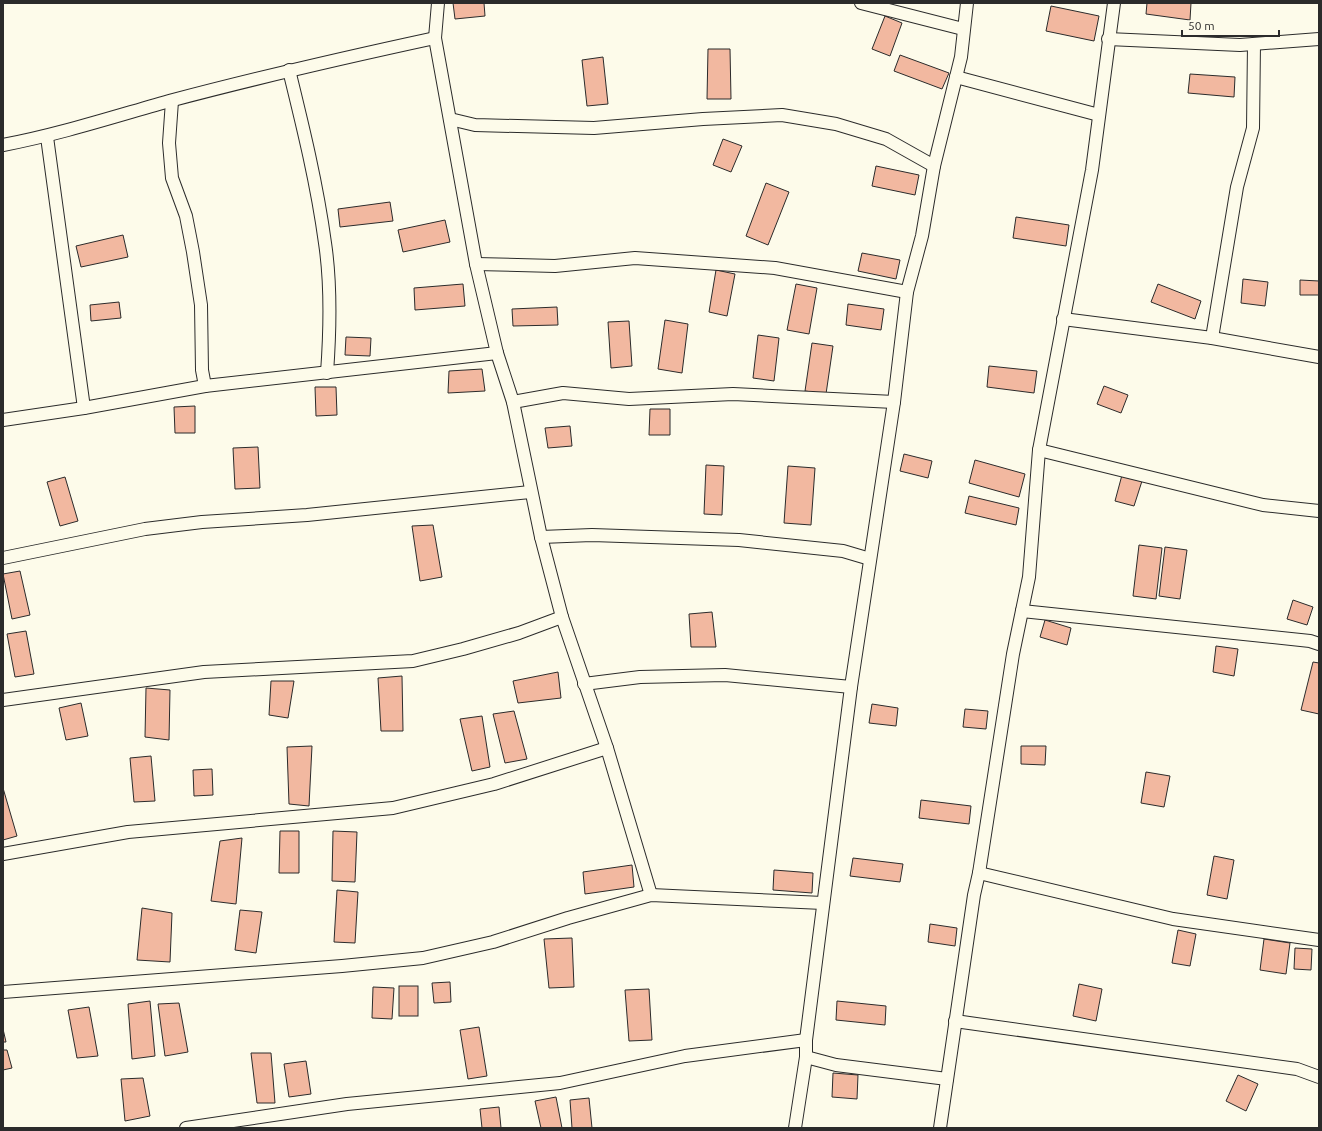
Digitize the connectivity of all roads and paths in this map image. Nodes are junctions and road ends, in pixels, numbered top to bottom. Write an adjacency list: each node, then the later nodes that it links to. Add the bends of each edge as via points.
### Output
1 (438, 3): 6 (street)
2 (861, 3): 5 (street)
3 (967, 3): 5 (street)
4 (1114, 3): 8 (street)
5 (963, 29): 11 (street, via 961,58)
6 (436, 38): 10 (street); 14 (street)
7 (1319, 38): 9 (street)
8 (1108, 39): 9 (street); 13 (street)
9 (1254, 44): 21 (street, via 1253,128 1237,187)
10 (289, 70): 12 (street); 24 (street, via 310,153 326,244 330,331)
11 (956, 77): 13 (street); 17 (street)
12 (172, 101): 15 (street); 25 (street, via 169,143 172,178 186,216 194,260 201,305 202,370)
13 (1099, 115): 20 (street, via 1092,170)
14 (450, 119): 17 (street, via 475,125 594,128 782,115 836,124 886,139); 18 (street)
15 (47, 137): 16 (street); 28 (street)
16 (3, 145)
17 (934, 166): 19 (street, via 922,236)
18 (476, 264): 19 (street, via 555,266 635,258 775,268); 22 (street)
19 (907, 292): 27 (street)
20 (1063, 319): 21 (street); 30 (street)
21 (1212, 338): 23 (street)
22 (497, 353): 24 (street); 26 (street)
23 (1319, 357)
24 (327, 373): 25 (street)
25 (205, 386): 28 (street)
26 (513, 402): 27 (street, via 563,393 629,399 734,394); 31 (street)
27 (894, 402): 35 (street)
28 (84, 408): 29 (street)
29 (3, 420)
30 (1039, 450): 32 (street, via 1263,506); 36 (street, via 1028,577)
31 (530, 492): 33 (street); 34 (street, via 307,515 202,522 145,530)
32 (1319, 511)
33 (541, 537): 35 (street, via 592,535 739,540 843,550); 37 (street)
34 (3, 558)
35 (870, 559): 40 (street)
36 (1022, 611): 38 (street, via 1303,640); 44 (street, via 1013,654)
37 (562, 617): 39 (street); 41 (street, via 463,649 413,660 204,672)
38 (1319, 644)
39 (584, 684): 40 (street, via 640,678 726,675); 42 (street)
40 (850, 687): 46 (street)
41 (3, 700)
42 (607, 748): 43 (street, via 494,784 393,808 128,832); 45 (street)
43 (3, 854)
44 (980, 873): 47 (street, via 1173,920); 49 (street, via 974,895)
45 (651, 895): 46 (street); 48 (street, via 493,942 423,958)
46 (823, 903): 50 (street)
47 (1319, 940)
48 (3, 992)
49 (955, 1021): 52 (street, via 1297,1069); 53 (street)
50 (806, 1040): 51 (street); 54 (street, via 685,1056 560,1083 347,1104)
51 (806, 1057): 53 (street, via 827,1064); 55 (street)
52 (1319, 1077)
53 (947, 1079): 56 (street)
54 (186, 1128)
55 (795, 1128)
56 (940, 1128)

